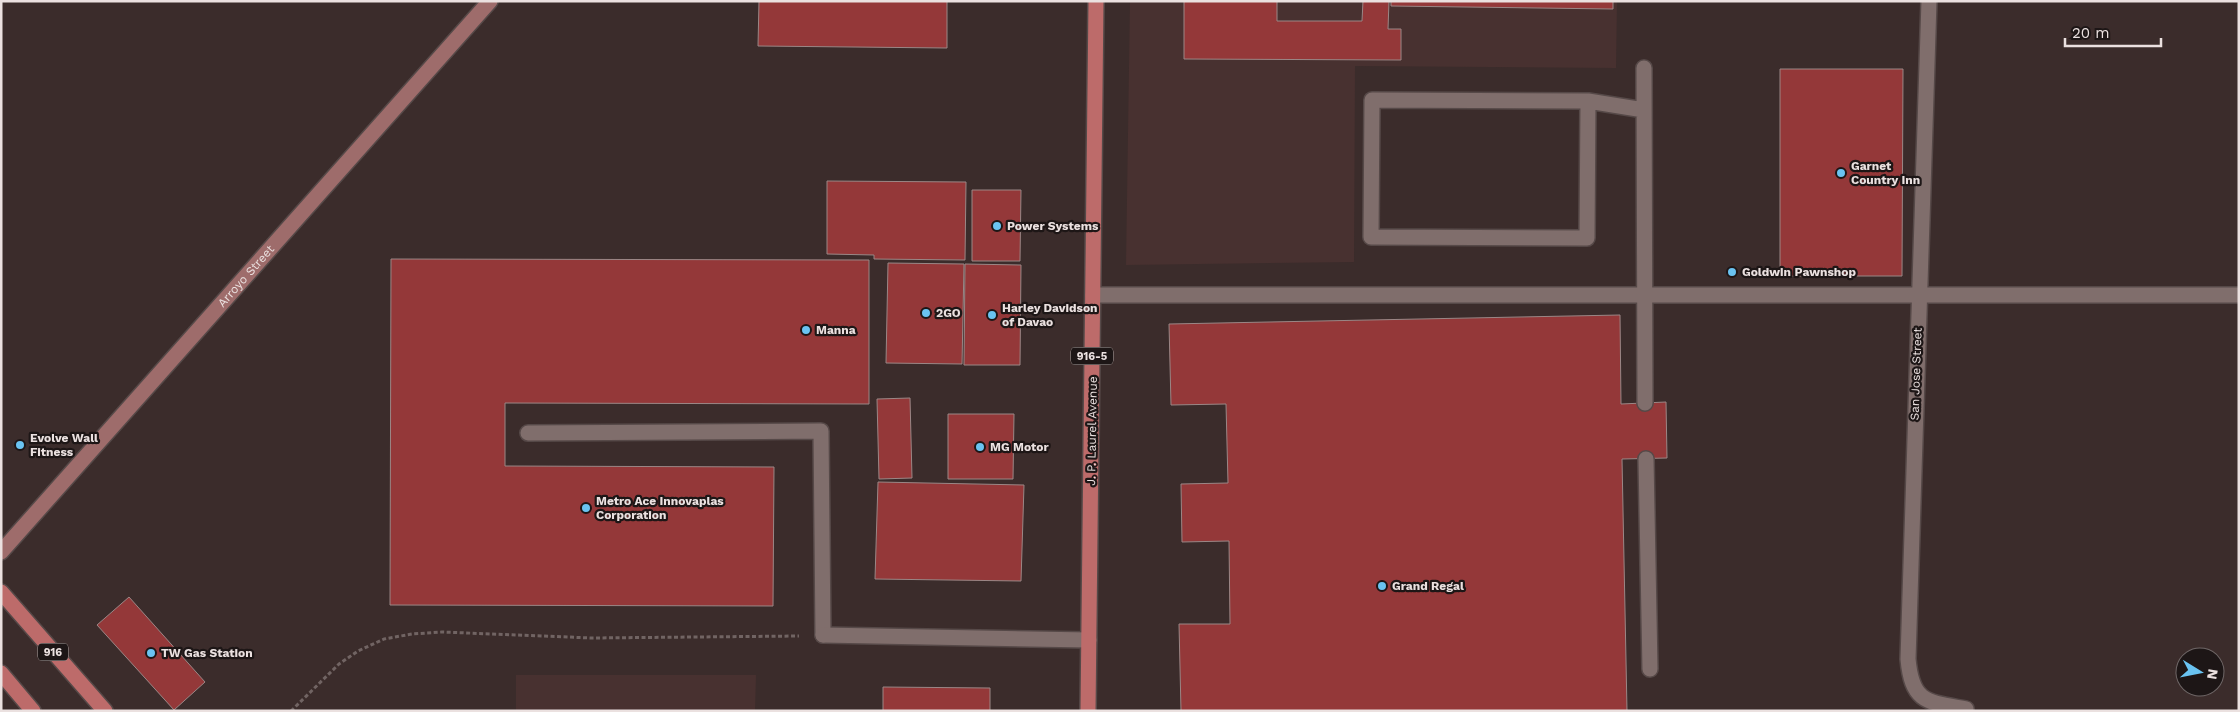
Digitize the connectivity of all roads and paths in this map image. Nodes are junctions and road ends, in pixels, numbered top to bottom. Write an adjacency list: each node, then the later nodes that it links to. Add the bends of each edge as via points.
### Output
1 (490, 1): 14 (street, Arroyo Street)
2 (1096, 1): 8 (main road, J. P. Laurel Avenue / 916-5)
3 (1929, 1): 7 (street, San Jose Street)
4 (1644, 68): 6 (street)
5 (1588, 101): 5 (street, via 1587,238 1371,237 1372,100); 6 (street)
6 (1644, 110): 9 (street)
7 (1919, 294): 9 (street); 10 (street); 20 (street, San Jose Street, via 1910,680 1925,699)
8 (1093, 295): 9 (street); 17 (main road, J. P. Laurel Avenue / 916-5)
9 (1644, 295): 11 (street)
10 (2239, 295)
11 (1645, 403)
12 (528, 433): 16 (street, via 822,431)
13 (1646, 459): 18 (street)
14 (1, 552)
15 (1, 592): 22 (main road, 916)
16 (823, 635): 17 (street); 23 (path, via 592,638 442,632 412,634 384,639 358,651 339,664)
17 (1088, 640): 24 (main road, J. P. Laurel Avenue / 916-5)
18 (1650, 669)
19 (1, 673): 21 (main road)
20 (1966, 709)
21 (33, 711)
22 (105, 711)
23 (291, 711)
24 (1088, 711)

